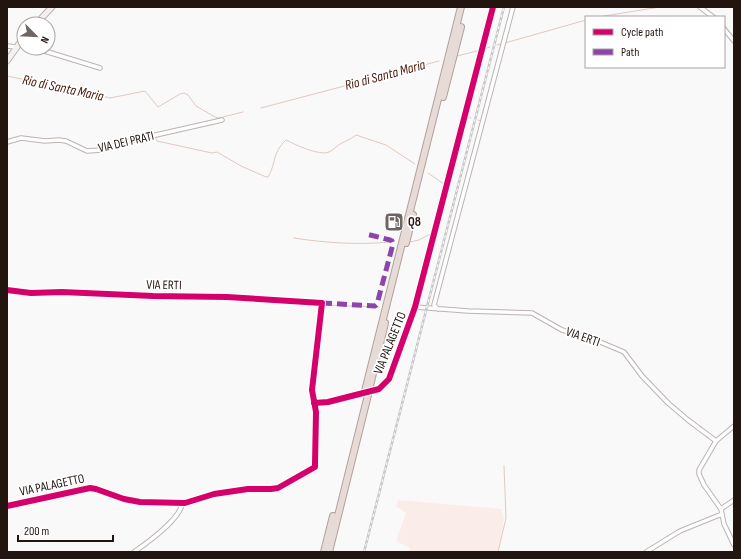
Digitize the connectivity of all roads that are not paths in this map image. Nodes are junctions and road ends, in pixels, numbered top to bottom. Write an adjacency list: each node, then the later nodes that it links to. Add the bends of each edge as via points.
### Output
1 (52, 7): 7 (main road)
2 (461, 7): 21 (highway)
3 (465, 7): 21 (highway)
4 (493, 7): 19 (street, VIA PALAGETTO)
5 (513, 7): 20 (street, via 434,305)
6 (700, 7): 8 (street)
7 (44, 16)
8 (712, 16)
9 (725, 30): 10 (street)
10 (734, 41)
11 (16, 47): 13 (main road)
12 (56, 54): 14 (street)
13 (7, 61)
14 (100, 68)
15 (222, 120): 16 (street, VIA DEI PRATI, via 125,142 102,150 86,150 60,140 21,138)
16 (7, 142)
17 (7, 290): 18 (street, VIA ERTI, via 31,293 227,297)
18 (322, 303): 22 (street, VIA PALAGETTO, via 312,390)
19 (415, 307): 20 (street, VIA ERTI); 22 (street, VIA PALAGETTO, bridge, via 390,379 379,389 348,398)
20 (438, 309): 24 (street, VIA ERTI, via 532,313 562,330 624,352 642,376 668,403)
21 (366, 393): 32 (highway); 33 (highway)
22 (314, 403): 26 (street, VIA PALAGETTO, via 315,467 278,488 214,494)
23 (734, 426): 24 (street)
24 (716, 441): 28 (street, via 699,474)
25 (734, 500): 28 (street)
26 (182, 504): 27 (street, VIA PALAGETTO, via 140,502 90,488); 31 (street, via 164,529)
27 (7, 506)
28 (721, 509): 29 (street)
29 (722, 514): 30 (street); 34 (street, via 680,531)
30 (734, 545)
31 (134, 552)
32 (324, 552)
33 (328, 552)
34 (646, 552)

